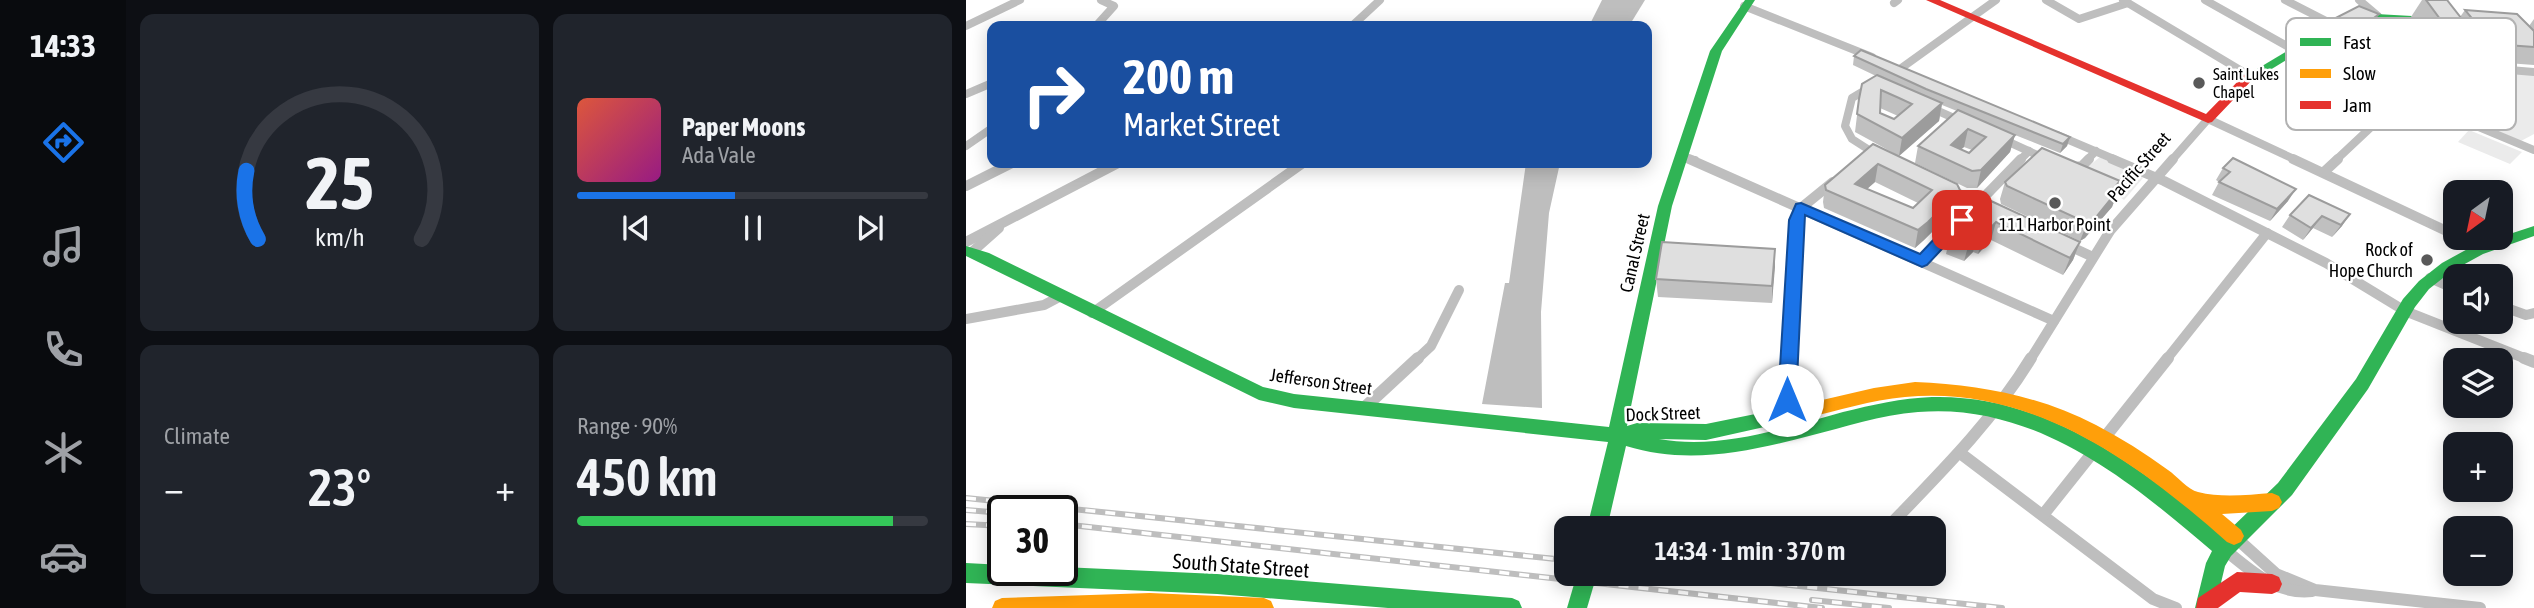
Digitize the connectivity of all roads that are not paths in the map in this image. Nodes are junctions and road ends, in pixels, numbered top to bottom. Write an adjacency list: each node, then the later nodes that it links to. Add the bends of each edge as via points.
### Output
1 (1020, 0): 19 (street)
2 (1101, 0): 17 (street, via 1114,6)
3 (1380, 0): 18 (street)
4 (1931, 0): 13 (main road)
5 (1996, 0): 13 (street)
6 (2046, 0): 10 (street, via 2079,19)
7 (2205, 0): 20 (street)
8 (2285, 0): 14 (street)
9 (2359, 0): 12 (street)
10 (2126, 1): 26 (street)
11 (1747, 3): 22 (street); 45 (main road, Canal Street, via 1716,51)
12 (2378, 16): 15 (main road, Pacific Street); 16 (main road, Pacific Street)
13 (1970, 17): 22 (street); 31 (main road)
14 (2320, 18)
15 (2355, 18)
16 (2406, 18)
17 (1100, 21)
18 (1357, 21)
19 (966, 26)
20 (2286, 46)
21 (2286, 55): 26 (main road, Pacific Street)
22 (1900, 69): 25 (street)
23 (2516, 71): 24 (street)
24 (2534, 72)
25 (1916, 76)
26 (2250, 76): 31 (main road, Pacific Street)
27 (987, 85): 29 (street)
28 (1882, 86): 44 (street, via 1864,88 1847,106 1845,127 1848,137 1866,154)
29 (966, 94)
30 (1924, 105): 32 (street)
31 (2208, 119): 49 (street); 51 (street, Pacific Street)
32 (1979, 129)
33 (2045, 130): 43 (street)
34 (2369, 130): 49 (street)
35 (2486, 130): 40 (street)
36 (987, 131): 39 (street)
37 (1989, 134): 42 (street)
38 (2531, 138): 40 (street)
39 (966, 146)
40 (2524, 146): 41 (street)
41 (2534, 150)
42 (2029, 151): 43 (street, via 2071,168 2082,166); 54 (street)
43 (2096, 151): 51 (street)
44 (1882, 157)
45 (1680, 158): 55 (street, via 1692,159); 81 (main road, Canal Street, via 1659,233)
46 (1002, 168): 52 (street)
47 (1109, 168): 62 (street)
48 (1296, 168): 72 (street)
49 (2324, 172): 57 (street)
50 (1842, 174): 55 (street)
51 (2156, 177): 59 (street); 64 (street, Pacific Street)
52 (966, 186)
53 (1942, 186): 54 (street)
54 (1978, 203): 56 (street); 65 (street)
55 (1801, 208): 65 (street); 80 (street, via 1796,220 1788,349)
56 (2001, 214)
57 (2443, 229)
58 (2534, 231): 60 (main road)
59 (2267, 233): 71 (street); 82 (street)
60 (2513, 238)
61 (2059, 241): 64 (street)
62 (968, 249): 69 (main road, Jefferson Street)
63 (2478, 250): 66 (main road)
64 (2093, 257): 75 (street, Pacific Street)
65 (1922, 261): 75 (street)
66 (2430, 278): 67 (street); 71 (main road)
67 (2443, 284)
68 (1459, 290): 78 (street, via 1431,346)
69 (1061, 296): 72 (main road, Jefferson Street); 74 (street, via 1044,305)
70 (2513, 310): 73 (street)
71 (2405, 311): 76 (street); 85 (main road, via 2362,384)
72 (1092, 313): 78 (main road, Jefferson Street, via 1259,393)
73 (2534, 313)
74 (966, 319)
75 (2054, 321): 77 (street, Pacific Street)
76 (2534, 362)
77 (2007, 396): 79 (street, Pacific Street); 80 (main road, Dock Street, via 1945,388 1912,390); 82 (main road, Dock Street, via 2066,415)
78 (1364, 408): 81 (main road, Jefferson Street)
79 (1994, 411): 80 (main road, Dock Street, via 1923,404); 82 (main road, Dock Street); 83 (street, Pacific Street)
80 (1792, 424): 81 (main road, Dock Street, via 1693,449 1640,445)
81 (1618, 436): 87 (main road, Canal Street)
82 (2103, 443): 84 (main road, Dock Street); 86 (street); 89 (main road, Dock Street, via 2134,473)
83 (1960, 453): 86 (street); 88 (street, Pacific Street)
84 (2188, 494): 85 (main road, via 2221,505); 89 (main road, Dock Street)
85 (2272, 502): 89 (main road)
86 (2043, 515): 99 (street, via 2154,599)
87 (1600, 516)
88 (1898, 516)
89 (2229, 542): 91 (street); 93 (street, via 2276,574); 94 (main road, via 2216,563)
90 (966, 573): 97 (main road, South State Street, via 1217,584)
91 (2272, 584): 93 (street, via 2294,592); 94 (main road, via 2237,582)
92 (1583, 586): 98 (main road)
93 (2315, 590): 100 (street)
94 (2205, 606)
95 (1002, 608): 96 (main road, via 1181,603)
96 (1264, 608)
97 (1513, 608)
98 (1577, 608)
99 (2176, 608)
100 (2480, 608)

